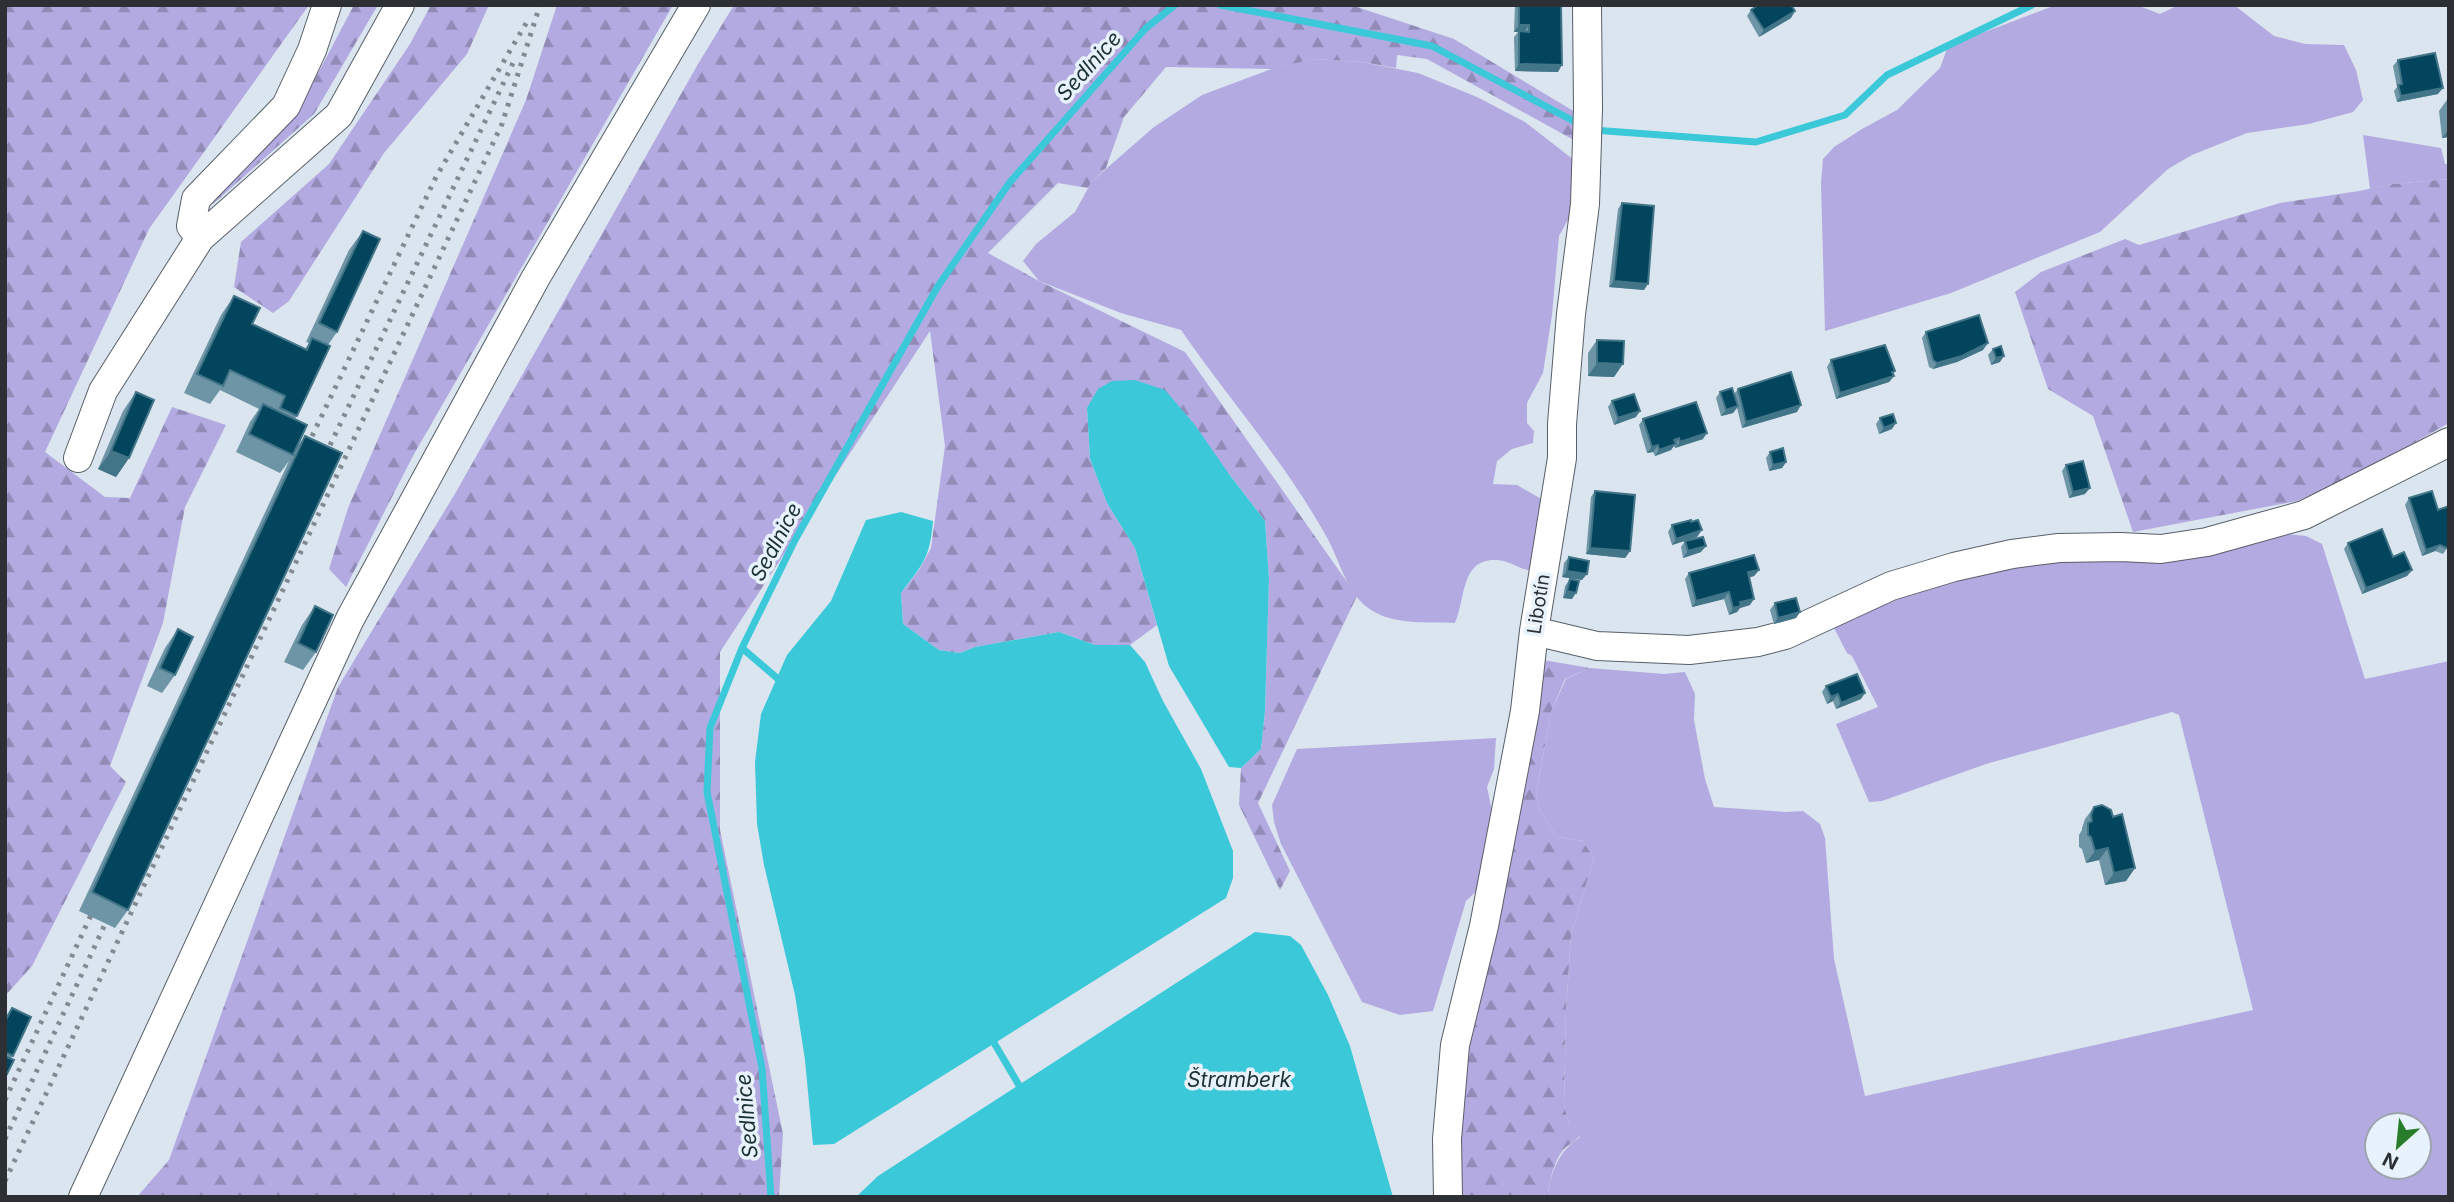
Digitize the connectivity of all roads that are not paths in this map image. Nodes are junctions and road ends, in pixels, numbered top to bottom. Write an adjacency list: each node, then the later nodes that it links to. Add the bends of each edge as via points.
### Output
1 (327, 5): 5 (street, via 286,106 195,199 191,226)
2 (400, 5): 5 (street, via 338,115)
3 (695, 5): 9 (street, via 535,279 350,619)
4 (1587, 5): 8 (street, Libotín, via 1585,204 1571,314 1562,458)
5 (200, 238): 7 (street, via 103,391)
6 (2449, 442): 8 (street, via 2291,519 2207,542 2161,549 2059,548 2011,554 1891,586 1785,635 1758,642 1689,650 1597,646)
7 (78, 458)
8 (1534, 631): 10 (street, Libotín, via 1525,711 1484,926 1455,1045 1447,1139)
9 (83, 1197)
10 (1448, 1197)

